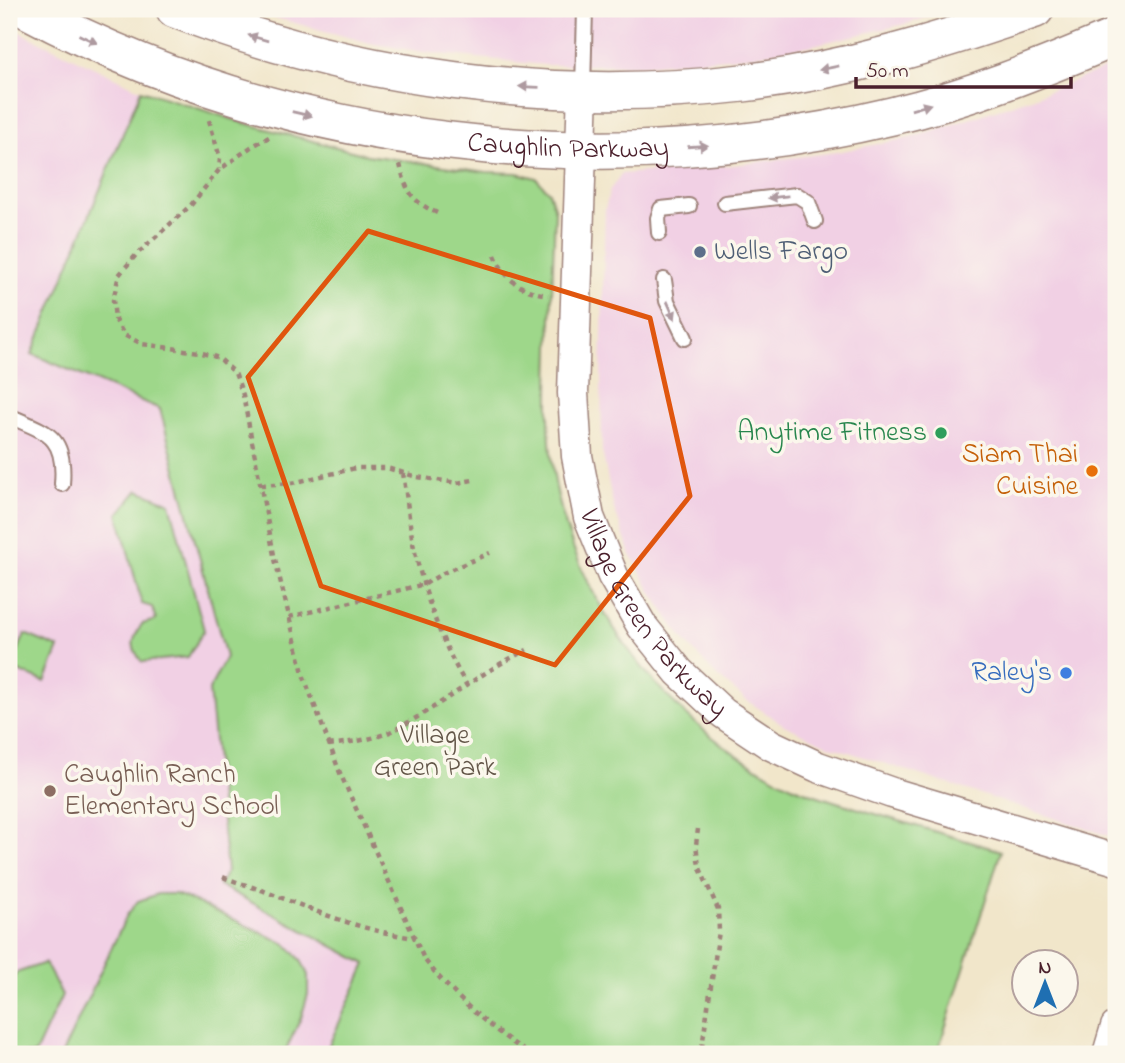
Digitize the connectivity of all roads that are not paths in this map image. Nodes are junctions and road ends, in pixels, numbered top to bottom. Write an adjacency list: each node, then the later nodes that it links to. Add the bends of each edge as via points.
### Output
1 (26, 9): 7 (street, Caughlin Parkway, one-way to 7, via 123,55 301,114 457,142)
2 (175, 9): 6 (street, Caughlin Parkway, one-way to 2, via 424,76 333,58 223,28)
3 (585, 9): 6 (lane)
4 (1035, 9): 6 (street, Caughlin Parkway, one-way to 6, via 910,49 821,70 676,89)
5 (1116, 37): 7 (street, Caughlin Parkway, one-way to 5, via 628,152 727,144 893,116 1034,72)
6 (583, 89): 7 (street, Village Green Parkway)
7 (580, 150): 16 (street, Village Green Parkway, via 573,393 577,456 589,517 613,576 642,626 680,672 723,713 771,745 892,793)
8 (725, 202): 10 (lane, one-way to 8, via 808,202 797,195)
9 (690, 206): 11 (lane, via 661,209)
10 (815, 221)
11 (659, 233)
12 (664, 280): 13 (lane, one-way to 13, via 667,301)
13 (685, 338)
14 (9, 416): 15 (lane, via 44,431 59,447 64,462)
15 (62, 484)
16 (1116, 860)
17 (1116, 1027): 18 (street)
18 (1108, 1054)

